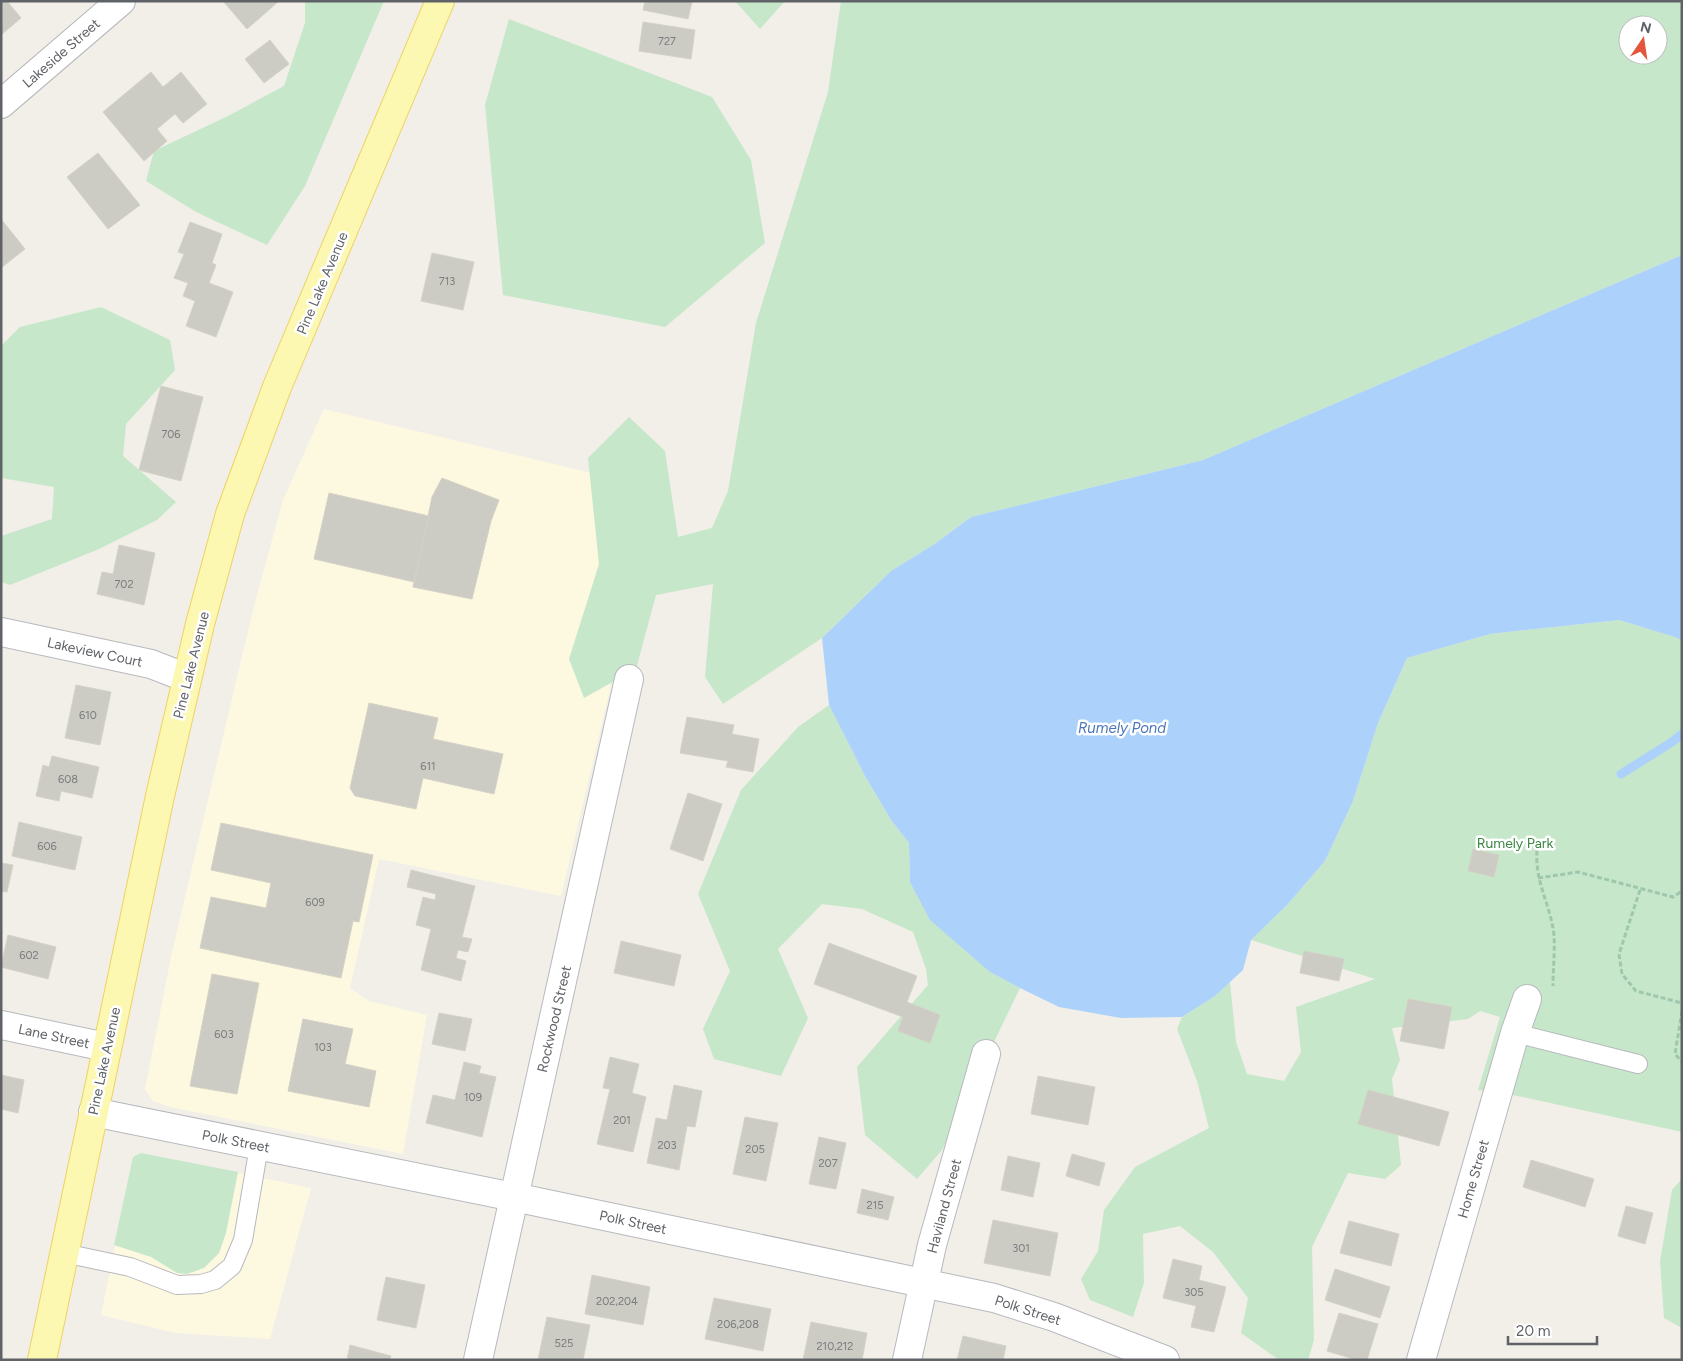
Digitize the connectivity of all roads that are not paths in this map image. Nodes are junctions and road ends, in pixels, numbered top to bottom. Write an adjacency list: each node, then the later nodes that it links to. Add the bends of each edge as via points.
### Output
1 (122, 1): 3 (street, Lakeside Street)
2 (440, 1): 5 (main road, Pine Lake Avenue, via 277,387 230,514)
3 (1, 104)
4 (1, 632): 5 (street, Lakeview Court, via 151,664)
5 (187, 678): 10 (main road, Pine Lake Avenue)
6 (629, 679): 15 (street, Rockwood Street)
7 (1540, 997): 9 (street, Home Street)
8 (1, 1025): 10 (street, Lane Street)
9 (1515, 1033): 12 (lane); 22 (street, Home Street)
10 (106, 1048): 13 (main road, Pine Lake Avenue)
11 (986, 1054): 17 (street, Haviland Street)
12 (1638, 1064)
13 (93, 1112): 14 (street, Polk Street); 16 (main road, Pine Lake Avenue)
14 (259, 1146): 15 (street, Polk Street); 16 (lane, via 243,1240 232,1266 216,1280 177,1285 130,1267)
15 (514, 1197): 17 (street, Polk Street); 19 (street, Rockwood Street)
16 (64, 1253): 18 (main road, Pine Lake Avenue)
17 (924, 1283): 20 (street, Haviland Street); 21 (street, Polk Street, via 994,1298 1054,1317)
18 (42, 1360)
19 (478, 1360)
20 (907, 1360)
21 (1165, 1360)
22 (1421, 1360)

